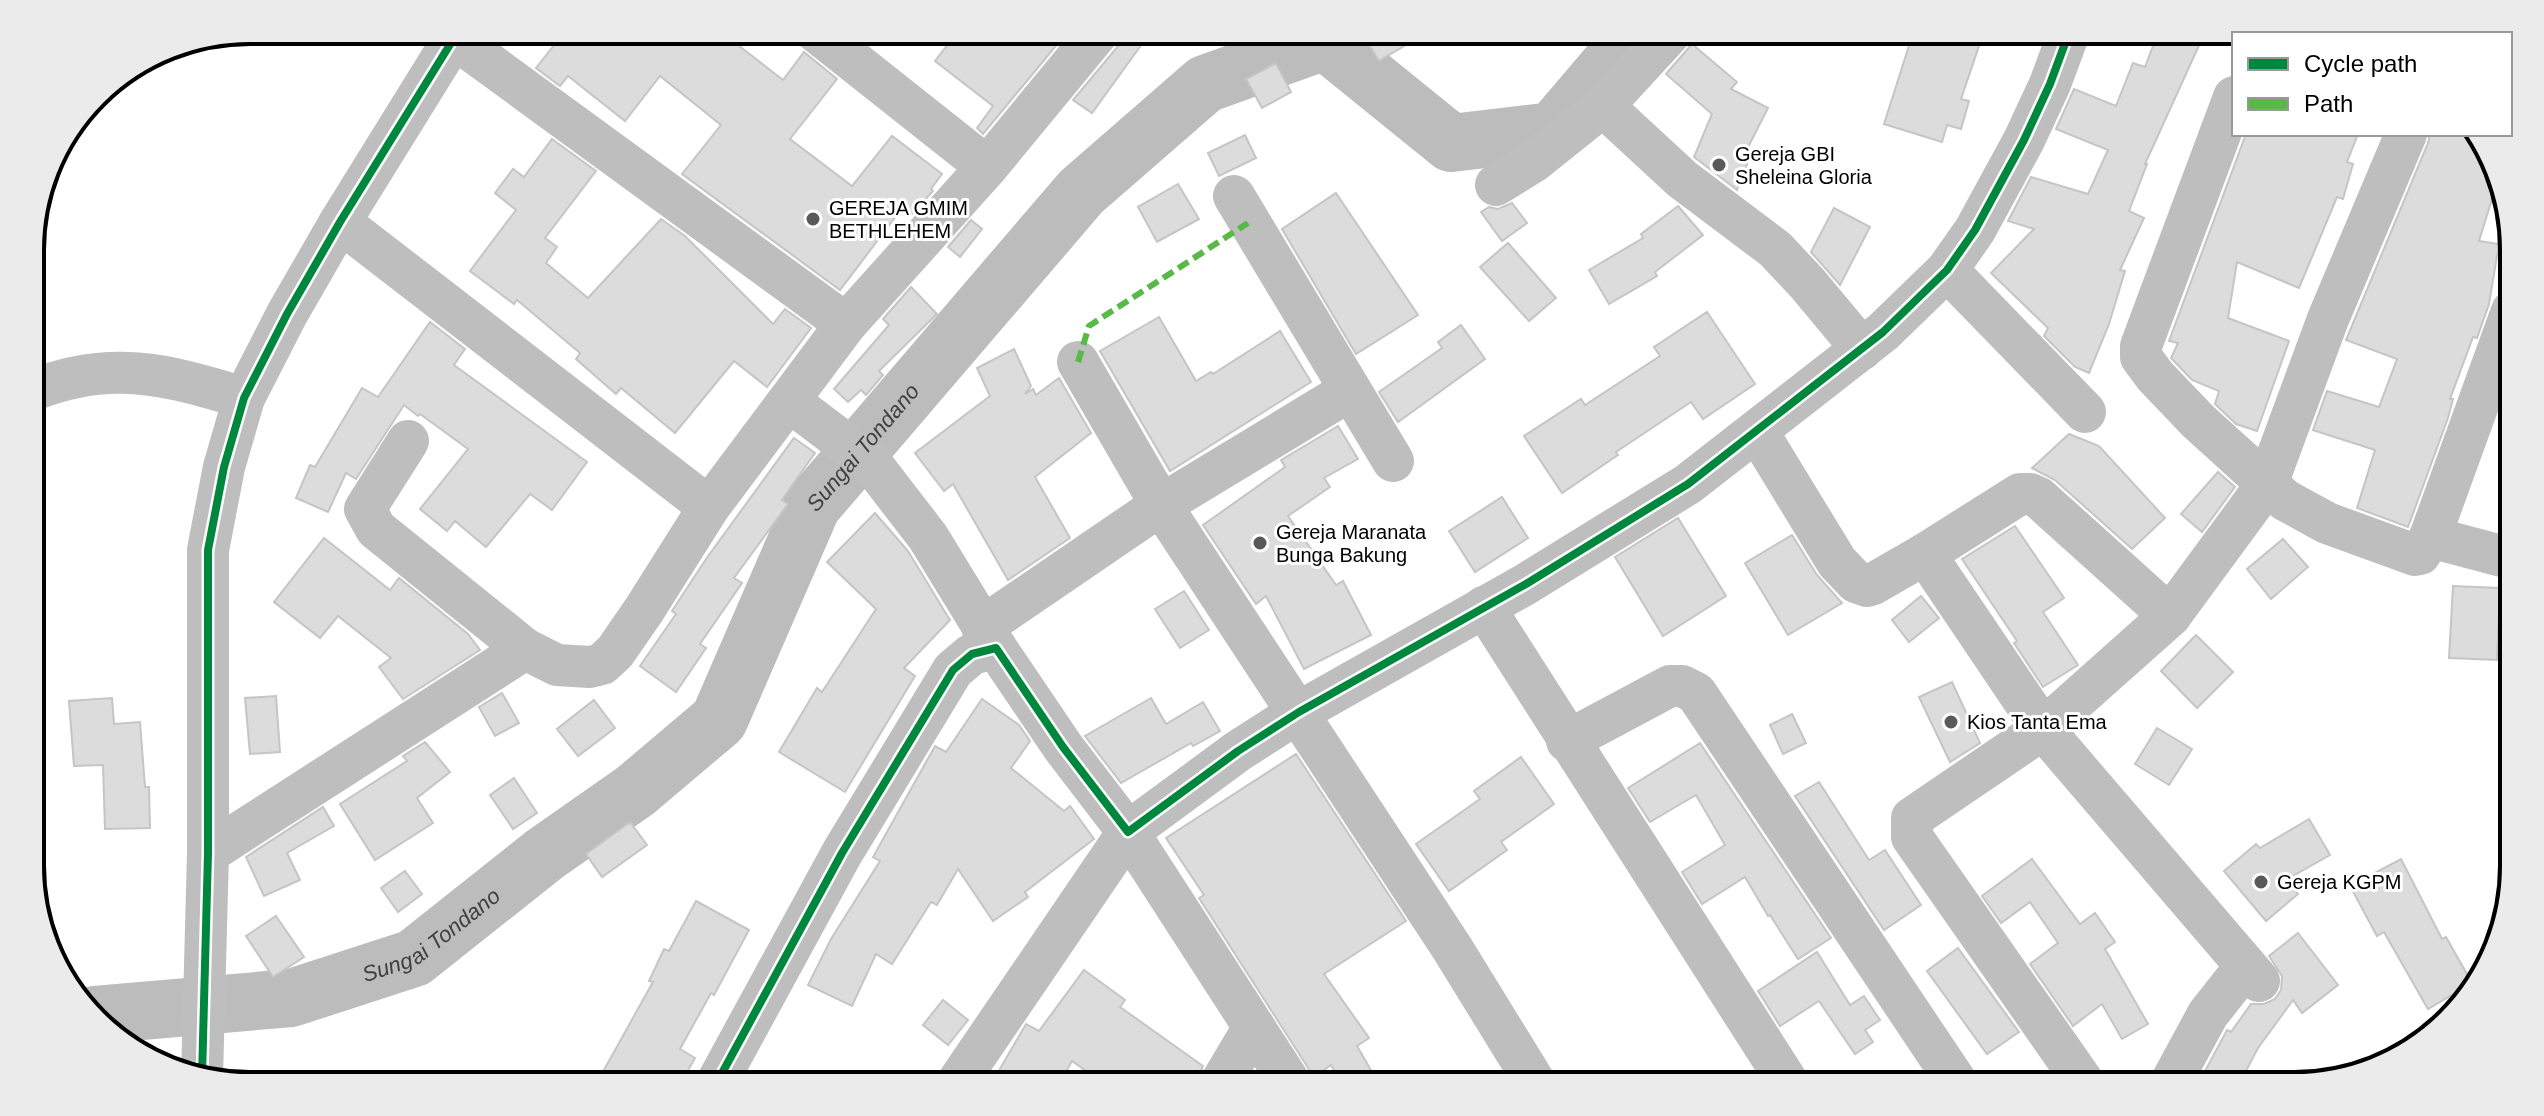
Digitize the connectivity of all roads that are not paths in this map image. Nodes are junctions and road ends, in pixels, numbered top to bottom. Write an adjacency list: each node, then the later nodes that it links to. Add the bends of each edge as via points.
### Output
1 (450, 44): 13 (street)
2 (469, 44): 15 (street)
3 (832, 44): 10 (street)
4 (1088, 44): 10 (street)
5 (1660, 44): 8 (street)
6 (2065, 44): 14 (street, via 2024,140)
7 (2232, 102): 27 (street, via 2141,357 2198,421)
8 (1603, 106): 11 (street); 17 (street, via 1682,179 1775,249)
9 (2405, 136): 27 (street, via 2328,319)
10 (987, 167): 15 (street)
11 (1496, 185)
12 (1234, 196): 20 (street)
13 (340, 222): 21 (street); 29 (street)
14 (1947, 270): 17 (street); 23 (street)
15 (846, 324): 22 (street)
16 (2500, 344): 30 (street)
17 (1862, 349): 24 (street)
18 (1078, 362): 28 (street)
19 (44, 386): 21 (street, via 123,371 191,381)
20 (1349, 391): 26 (street); 28 (street)
21 (244, 398): 41 (street, via 208,550)
22 (804, 411): 29 (street); 35 (street, via 871,463 928,537)
23 (2085, 412)
24 (1757, 431): 31 (street, via 1829,550 1856,582 1873,584); 33 (street, via 1688,484)
25 (408, 441): 36 (street, via 369,499 367,517)
26 (1393, 461)
27 (2267, 484): 30 (street, via 2307,514 2415,555); 34 (street)
28 (1161, 505): 35 (street); 37 (street)
29 (709, 507): 36 (street, via 644,610 602,664 557,665)
30 (2430, 537): 32 (street)
31 (1925, 554): 34 (street, via 2016,496 2030,494); 38 (street)
32 (2500, 556)
33 (1484, 607): 37 (street); 39 (street)
34 (2170, 616): 38 (street)
35 (989, 637): 40 (street); 44 (street, via 953,670 842,853)
36 (525, 649): 41 (street)
37 (1299, 712): 40 (street); 48 (street)
38 (2043, 729): 51 (street, via 1912,818 1912,837); 52 (street, via 2253,974 2208,1014)
39 (1567, 741): 49 (street); 50 (street, via 1670,686 1696,693)
40 (1128, 832): 42 (street); 45 (street)
41 (208, 853): 43 (street)
42 (1254, 1027): 46 (street); 47 (street)
43 (202, 1066)
44 (723, 1072)
45 (965, 1072)
46 (1227, 1072)
47 (1283, 1072)
48 (1528, 1072)
49 (1781, 1072)
50 (1950, 1072)
51 (2076, 1072)
52 (2177, 1072)

